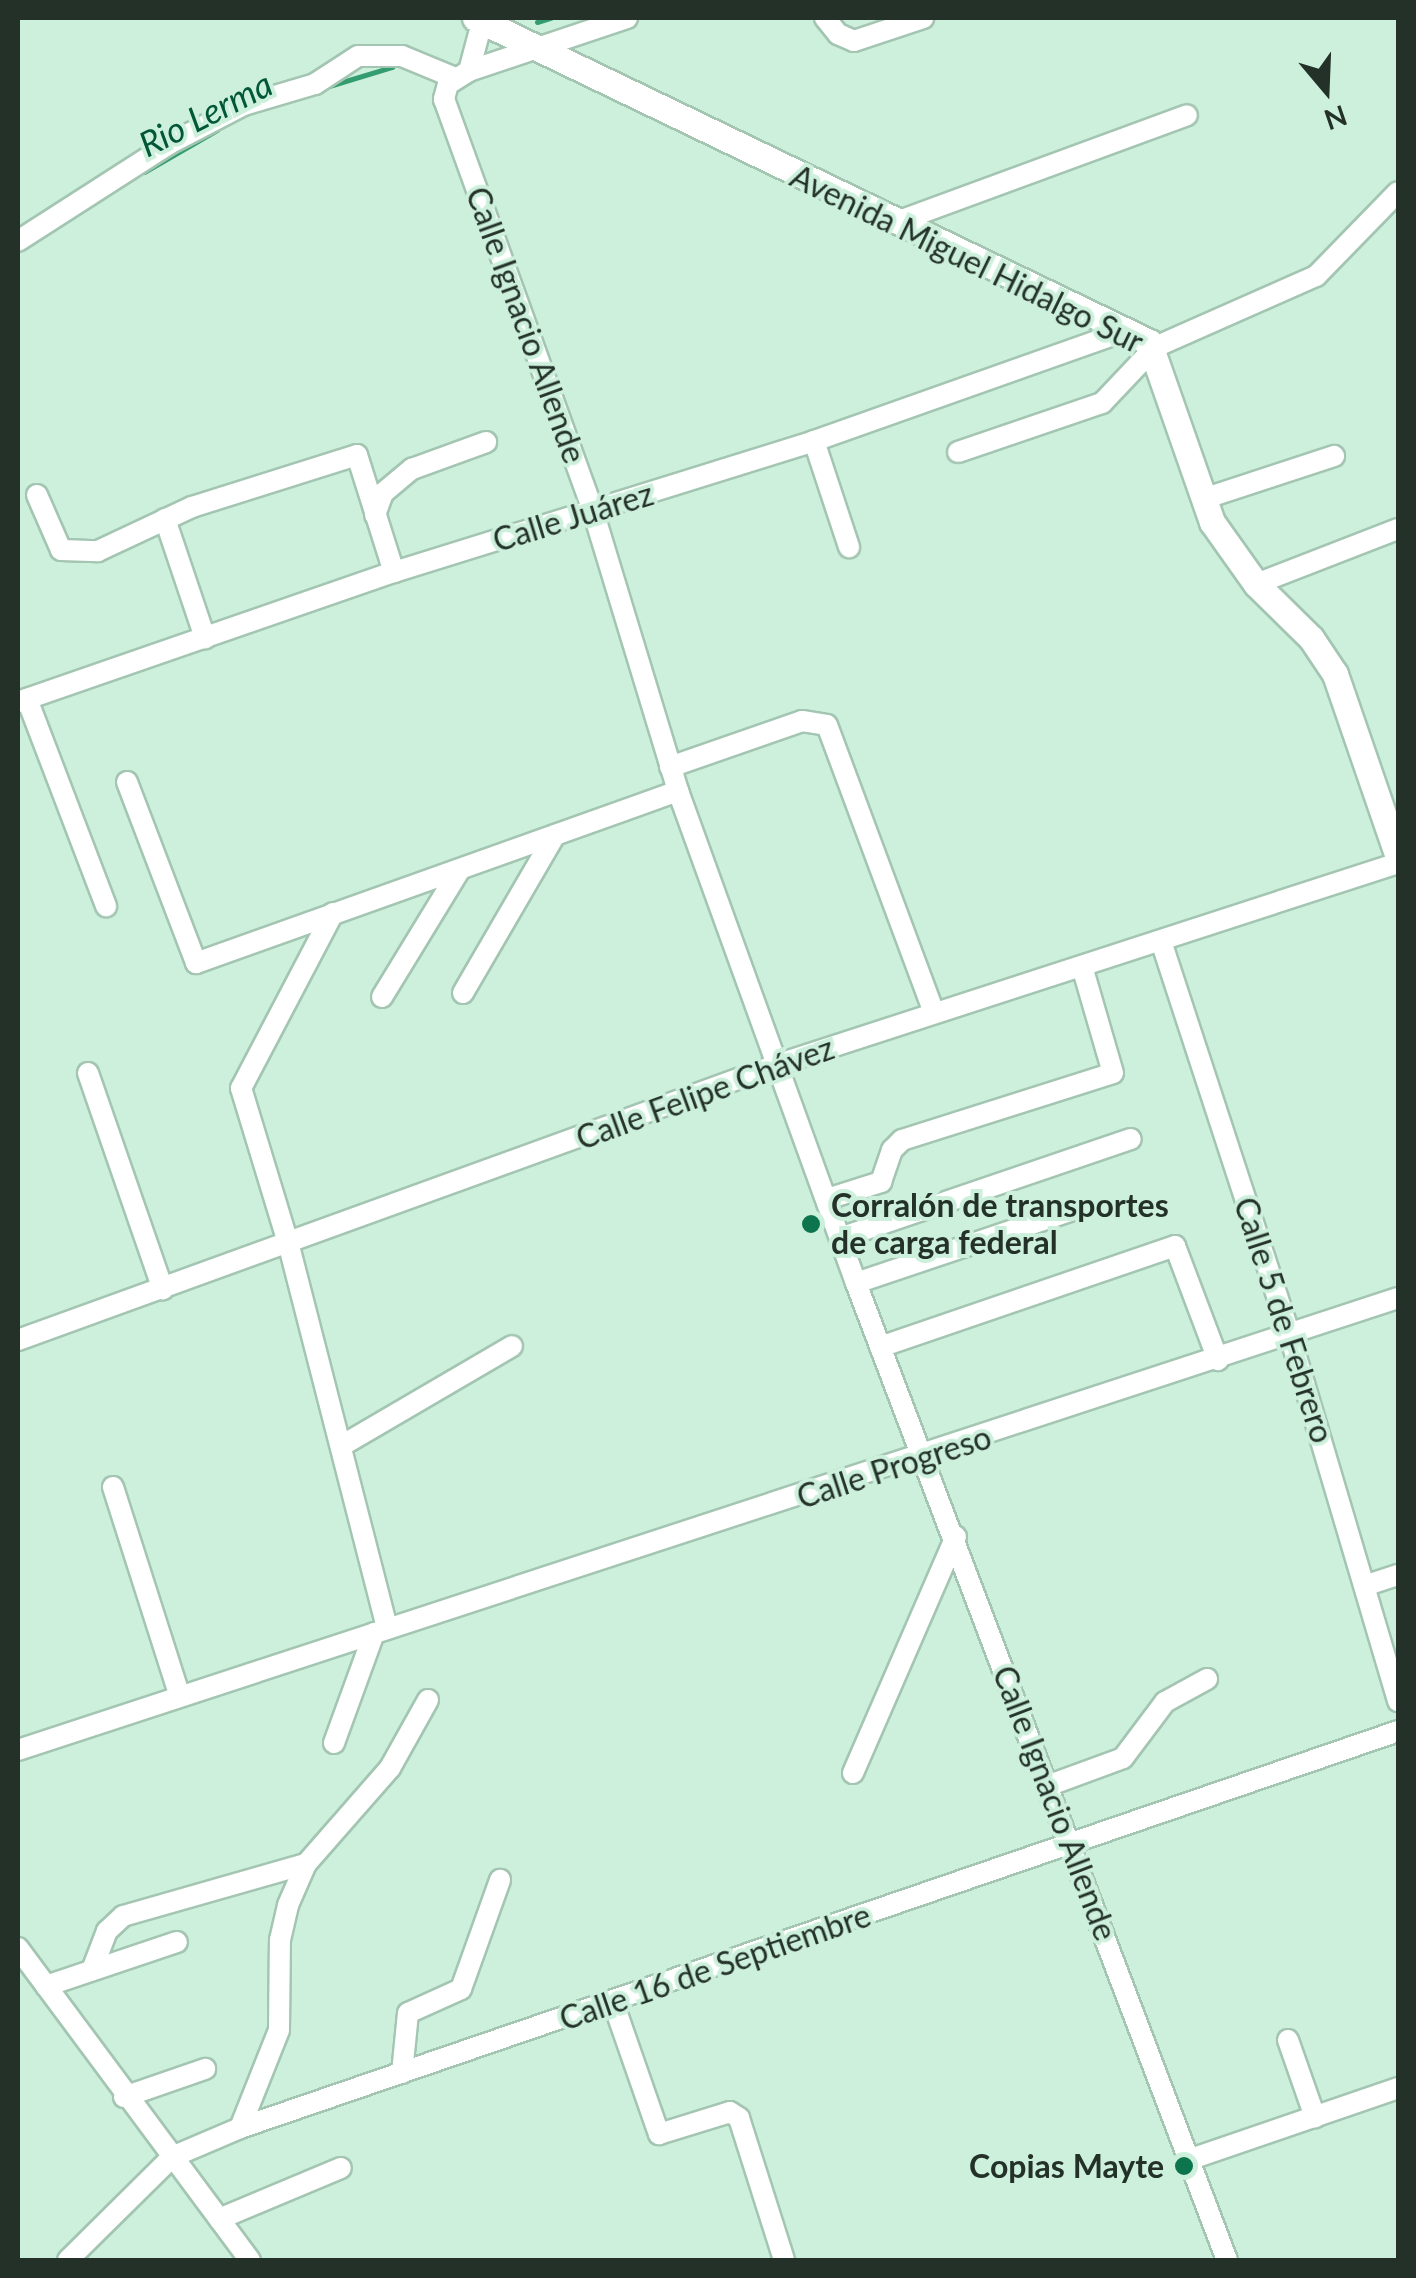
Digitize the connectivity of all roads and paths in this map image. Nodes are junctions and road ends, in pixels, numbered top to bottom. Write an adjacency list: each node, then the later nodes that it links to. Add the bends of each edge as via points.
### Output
1 (627, 18): 5 (street)
2 (825, 18): 3 (street, via 854,41)
3 (923, 18)
4 (478, 20): 5 (main road, Avenida Miguel Hidalgo Sur); 6 (street)
5 (534, 48): 6 (street); 9 (main road, Avenida Miguel Hidalgo Sur)
6 (456, 79): 10 (street, via 402,56 358,56 316,84 244,105 170,144); 19 (street, Calle Ignacio Allende)
7 (1186, 115): 9 (street)
8 (1398, 192): 12 (street, via 1316,276)
9 (894, 223): 11 (main road, Avenida Miguel Hidalgo Sur)
10 (18, 242)
11 (1127, 330): 12 (main road, Avenida Miguel Hidalgo Sur); 13 (street, Calle Juárez)
12 (1154, 348): 15 (street, via 1094,407); 18 (main road, Avenida Miguel Hidalgo Sur)
13 (814, 441): 19 (street, Calle Juárez); 23 (street)
14 (486, 442): 20 (street, via 412,469 383,492)
15 (958, 452)
16 (1334, 456): 18 (street)
17 (37, 495): 21 (street, via 50,534 61,550 74,554 123,542)
18 (1203, 499): 25 (main road, Avenida Miguel Hidalgo Sur)
19 (594, 511): 24 (street, Calle Juárez); 28 (street, Calle Ignacio Allende)
20 (375, 514): 21 (street, via 360,462 350,454); 24 (street)
21 (164, 519): 26 (street)
22 (1398, 529): 25 (street)
23 (849, 547)
24 (394, 572): 26 (street, Calle Juárez)
25 (1256, 584): 32 (main road, Avenida Miguel Hidalgo Sur, via 1336,674)
26 (206, 638): 27 (street, Calle Juárez)
27 (22, 701): 34 (street)
28 (670, 766): 30 (street, Calle Ignacio Allende); 40 (street, via 802,721 826,724)
29 (128, 782): 35 (street, via 196,963)
30 (678, 791): 31 (street); 41 (street, Calle Ignacio Allende)
31 (555, 835): 33 (street); 38 (street)
32 (1398, 860): 36 (street, Calle Felipe Chávez)
33 (459, 871): 35 (street); 39 (street)
34 (106, 906)
35 (332, 913): 47 (street, via 241,1088)
36 (1161, 941): 37 (street, Calle Felipe Chávez); 51 (street, Calle 5 de Febrero)
37 (1082, 966): 40 (street, Calle Felipe Chávez); 44 (street, via 1113,1074 902,1140 881,1182)
38 (462, 992)
39 (382, 996)
40 (934, 1013): 41 (street, Calle Felipe Chávez)
41 (779, 1064): 44 (street, Calle Ignacio Allende); 47 (street, Calle Felipe Chávez)
42 (88, 1074): 49 (street)
43 (1131, 1139): 46 (street)
44 (827, 1199): 46 (street, Calle Ignacio Allende)
45 (1076, 1209): 48 (street)
46 (840, 1238): 48 (street, Calle Ignacio Allende)
47 (289, 1246): 49 (street, Calle Felipe Chávez); 56 (street)
48 (856, 1283): 54 (street, Calle Ignacio Allende)
49 (164, 1289): 52 (street, Calle Felipe Chávez)
50 (1398, 1298): 51 (street, Calle Progreso)
51 (1290, 1336): 55 (street, Calle Progreso); 61 (street, Calle 5 de Febrero)
52 (18, 1340)
53 (512, 1346): 56 (street)
54 (880, 1348): 55 (street, via 1176,1246); 57 (street, Calle Ignacio Allende)
55 (1218, 1360): 57 (street, Calle Progreso)
56 (340, 1446): 62 (street)
57 (924, 1458): 59 (street, Calle Ignacio Allende); 62 (street, Calle Progreso)
58 (113, 1487): 64 (street)
59 (956, 1536): 70 (street); 71 (street, Calle Ignacio Allende)
60 (1398, 1576): 61 (street)
61 (1367, 1585): 66 (street, Calle 5 de Febrero)
62 (381, 1631): 64 (street, Calle Progreso); 68 (street)
63 (1208, 1680): 71 (street, via 1165,1702 1123,1758)
64 (180, 1694): 69 (street, Calle Progreso)
65 (428, 1700): 73 (street, via 390,1768)
66 (1398, 1701)
67 (1398, 1731): 72 (street, Calle 16 de Septiembre)
68 (334, 1743)
69 (18, 1750)
70 (853, 1773)
71 (1046, 1786): 72 (street, Calle Ignacio Allende)
72 (1070, 1846): 79 (street, Calle 16 de Septiembre); 88 (street, Calle Ignacio Allende)
73 (306, 1864): 77 (street, via 122,1916 107,1930); 86 (street, via 280,1940 279,2030)
74 (500, 1880): 82 (street, via 460,1989 408,2013)
75 (177, 1942): 77 (street)
76 (18, 1948): 78 (street)
77 (92, 1970): 78 (street)
78 (46, 1986): 84 (street)
79 (612, 2002): 82 (street, Calle 16 de Septiembre); 93 (street, via 660,2134 730,2112 739,2118)
80 (1288, 2040): 85 (street)
81 (205, 2069): 84 (street)
82 (402, 2073): 86 (street, Calle 16 de Septiembre)
83 (1398, 2088): 85 (street)
84 (124, 2097): 87 (street)
85 (1315, 2117): 88 (street)
86 (240, 2128): 87 (street, Calle 16 de Septiembre)
87 (172, 2156): 90 (street); 91 (street, Calle 16 de Septiembre)
88 (1190, 2159): 94 (street, Calle Ignacio Allende)
89 (342, 2168): 90 (street)
90 (219, 2219): 92 (street)
91 (68, 2260)
92 (250, 2260)
93 (784, 2260)
94 (1227, 2260)

